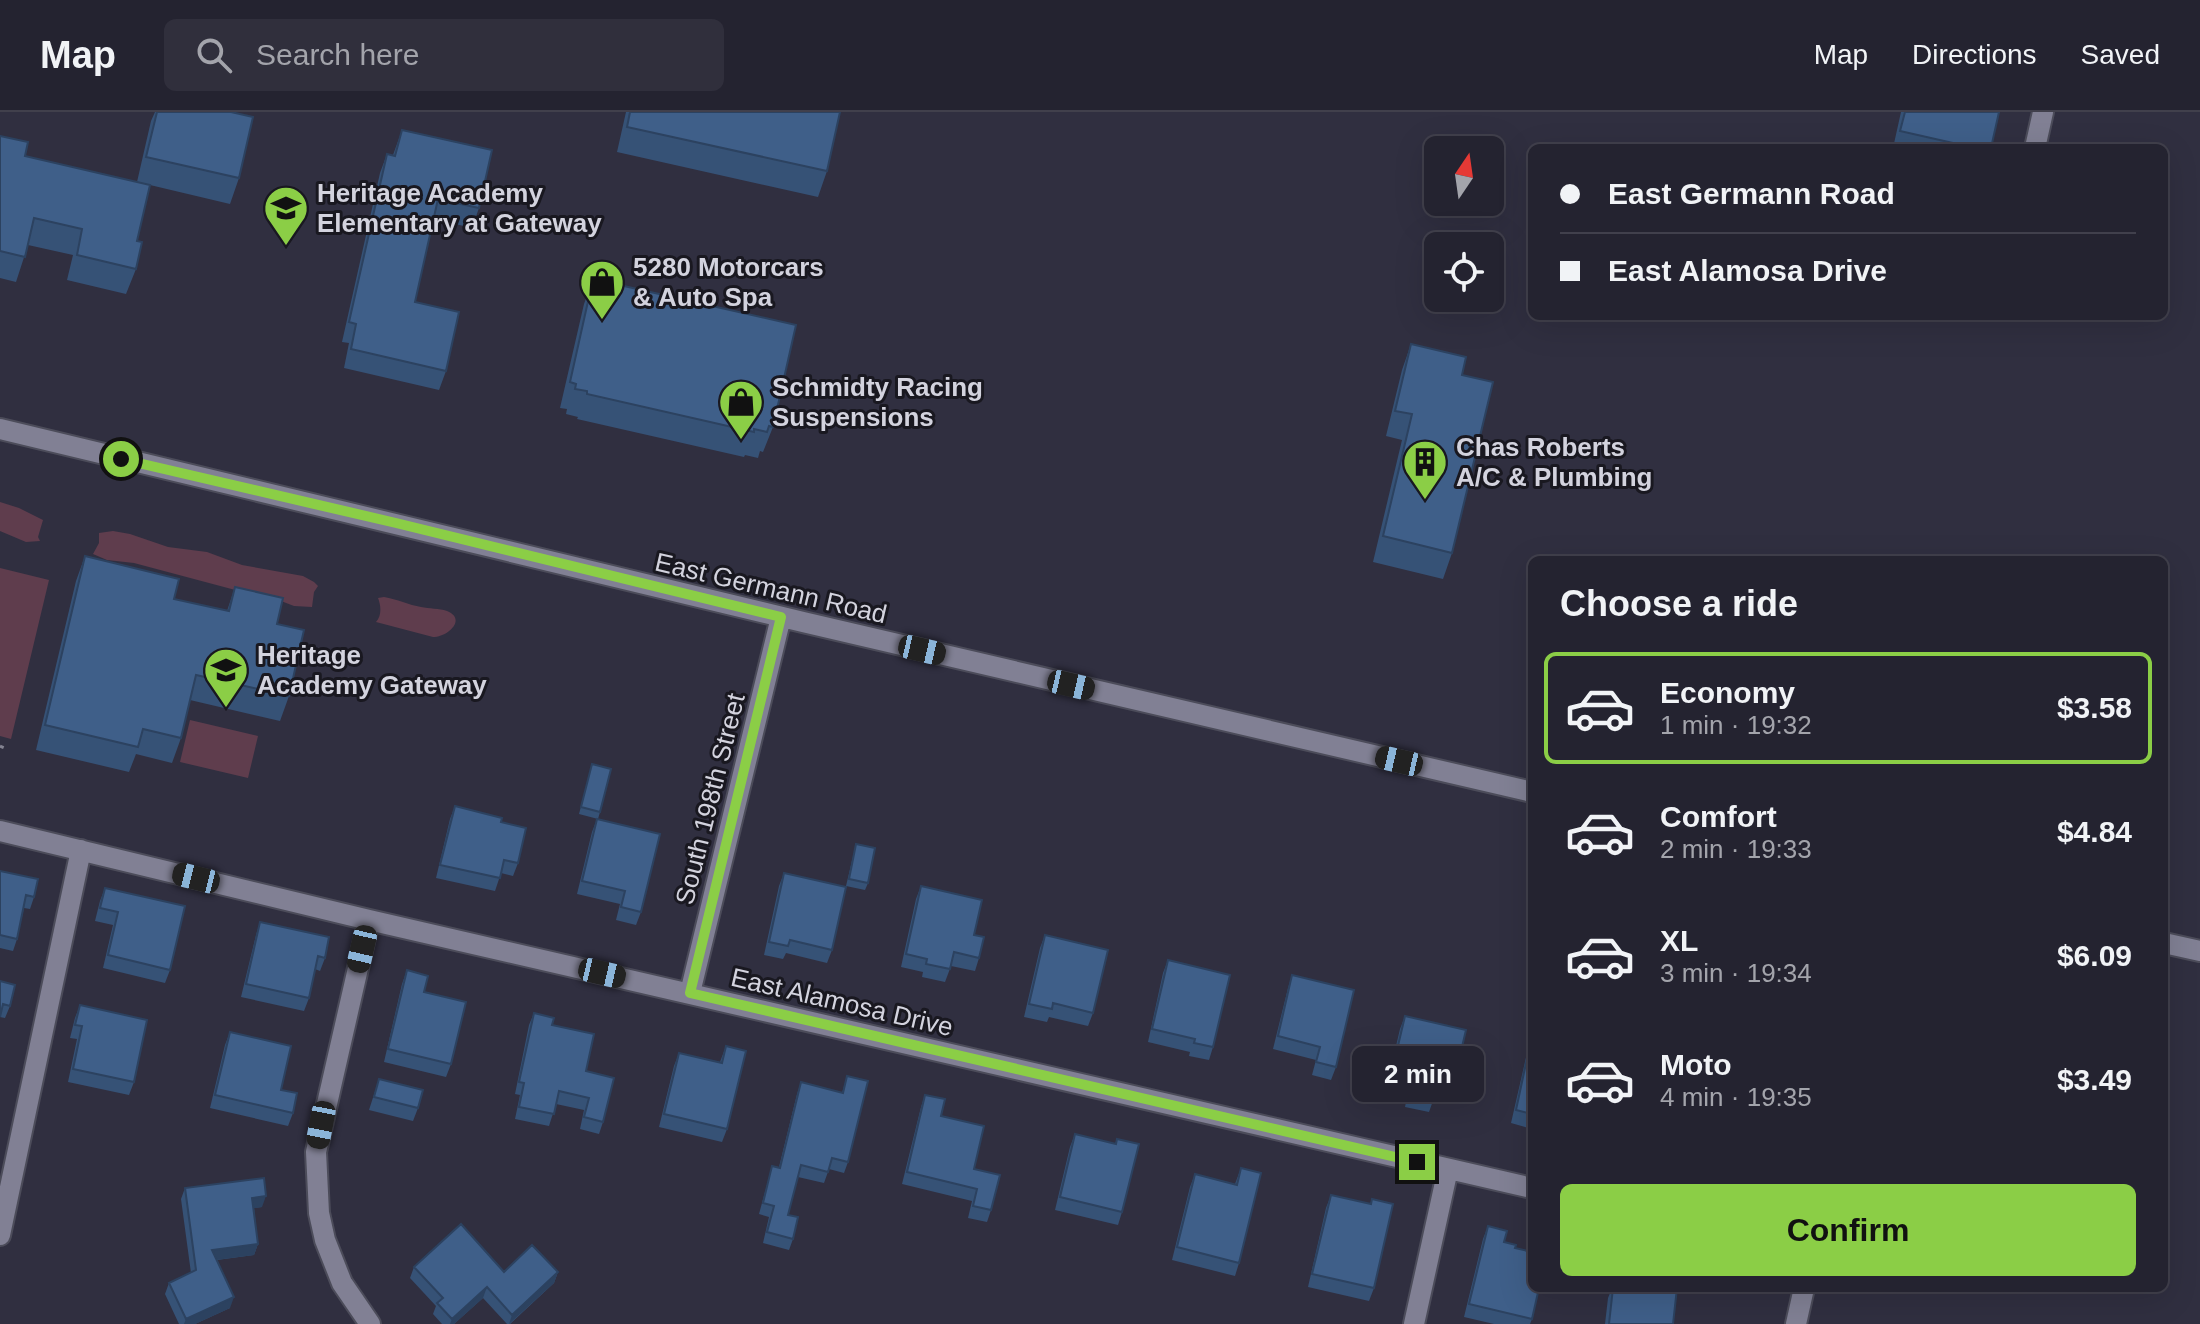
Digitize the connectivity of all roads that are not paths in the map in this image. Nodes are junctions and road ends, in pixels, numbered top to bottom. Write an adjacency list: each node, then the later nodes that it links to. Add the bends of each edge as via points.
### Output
1 (2043, 112): 2 (street)
2 (2036, 144)
3 (0, 429): 4 (street, East Germann Road)
4 (781, 617): 5 (street, East Germann Road); 11 (street, South 198th Street)
5 (1528, 791)
6 (0, 831): 7 (street, East Alamosa Drive)
7 (81, 850): 8 (street, East Alamosa Drive); 14 (street)
8 (369, 920): 11 (street, East Alamosa Drive); 16 (street, via 316,1152 325,1240 342,1283)
9 (2168, 944): 10 (street)
10 (2200, 951)
11 (690, 993): 12 (street, East Alamosa Drive)
12 (1448, 1169): 13 (street, East Alamosa Drive); 17 (street)
13 (1528, 1187)
14 (0, 1235)
15 (1803, 1292): 18 (street)
16 (370, 1324)
17 (1414, 1324)
18 (1796, 1324)

